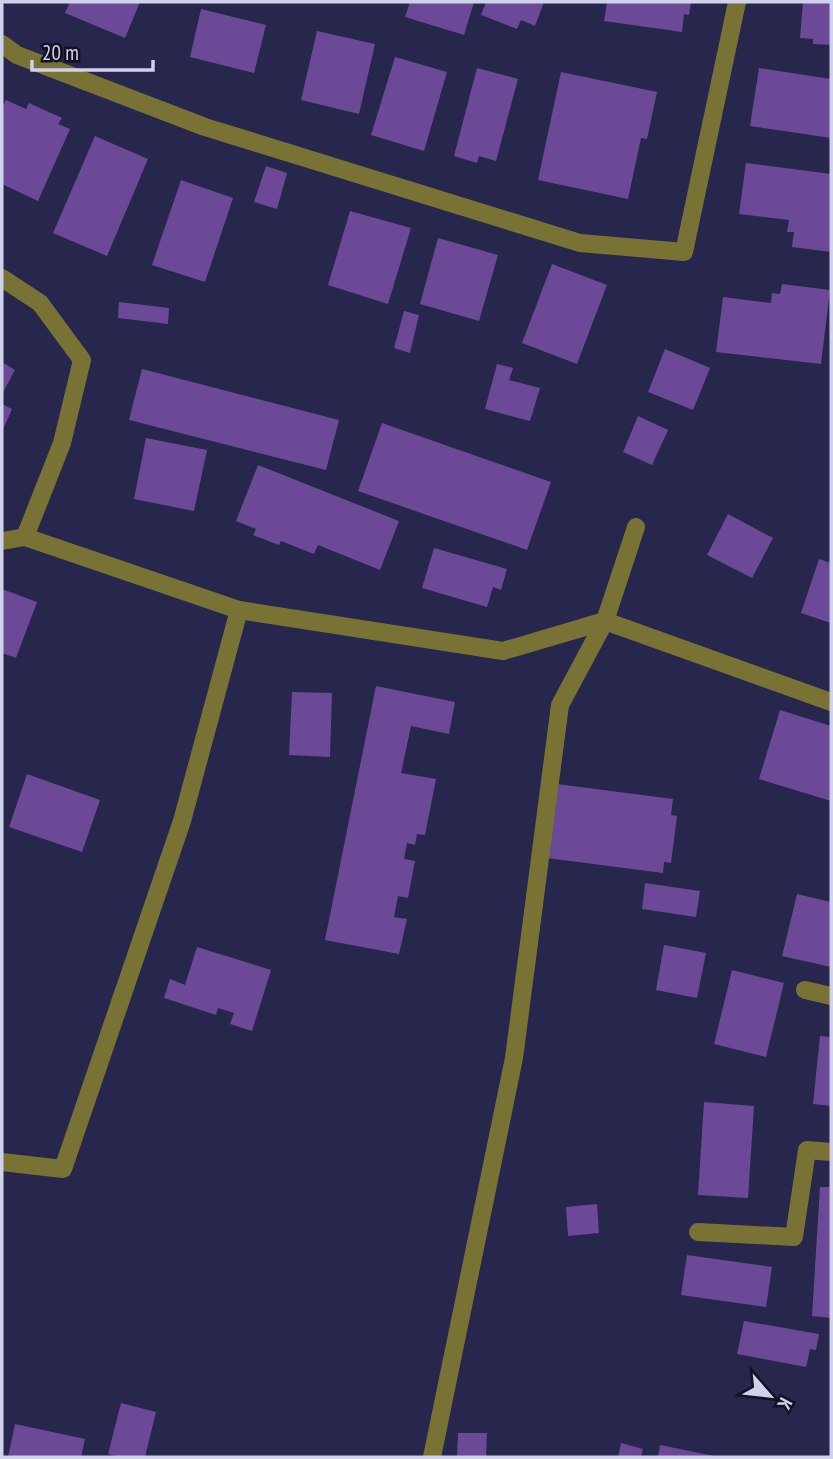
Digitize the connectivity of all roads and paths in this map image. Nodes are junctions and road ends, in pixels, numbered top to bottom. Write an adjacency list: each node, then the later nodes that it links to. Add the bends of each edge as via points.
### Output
1 (737, 2): 2 (street, via 684,252 580,243 205,127 18,55)
2 (2, 44)
3 (2, 278): 5 (street, via 40,303 82,360 62,443)
4 (636, 527): 8 (street)
5 (26, 537): 6 (street); 7 (street)
6 (2, 541)
7 (239, 610): 8 (street, via 503,652); 13 (street, via 182,821 63,1169)
8 (605, 621): 9 (street); 15 (street, via 561,705 514,1058)
9 (831, 702)
10 (805, 990): 11 (street)
11 (831, 996)
12 (831, 1152): 14 (street, via 807,1150 794,1237)
13 (2, 1163)
14 (698, 1232)
15 (432, 1457)

